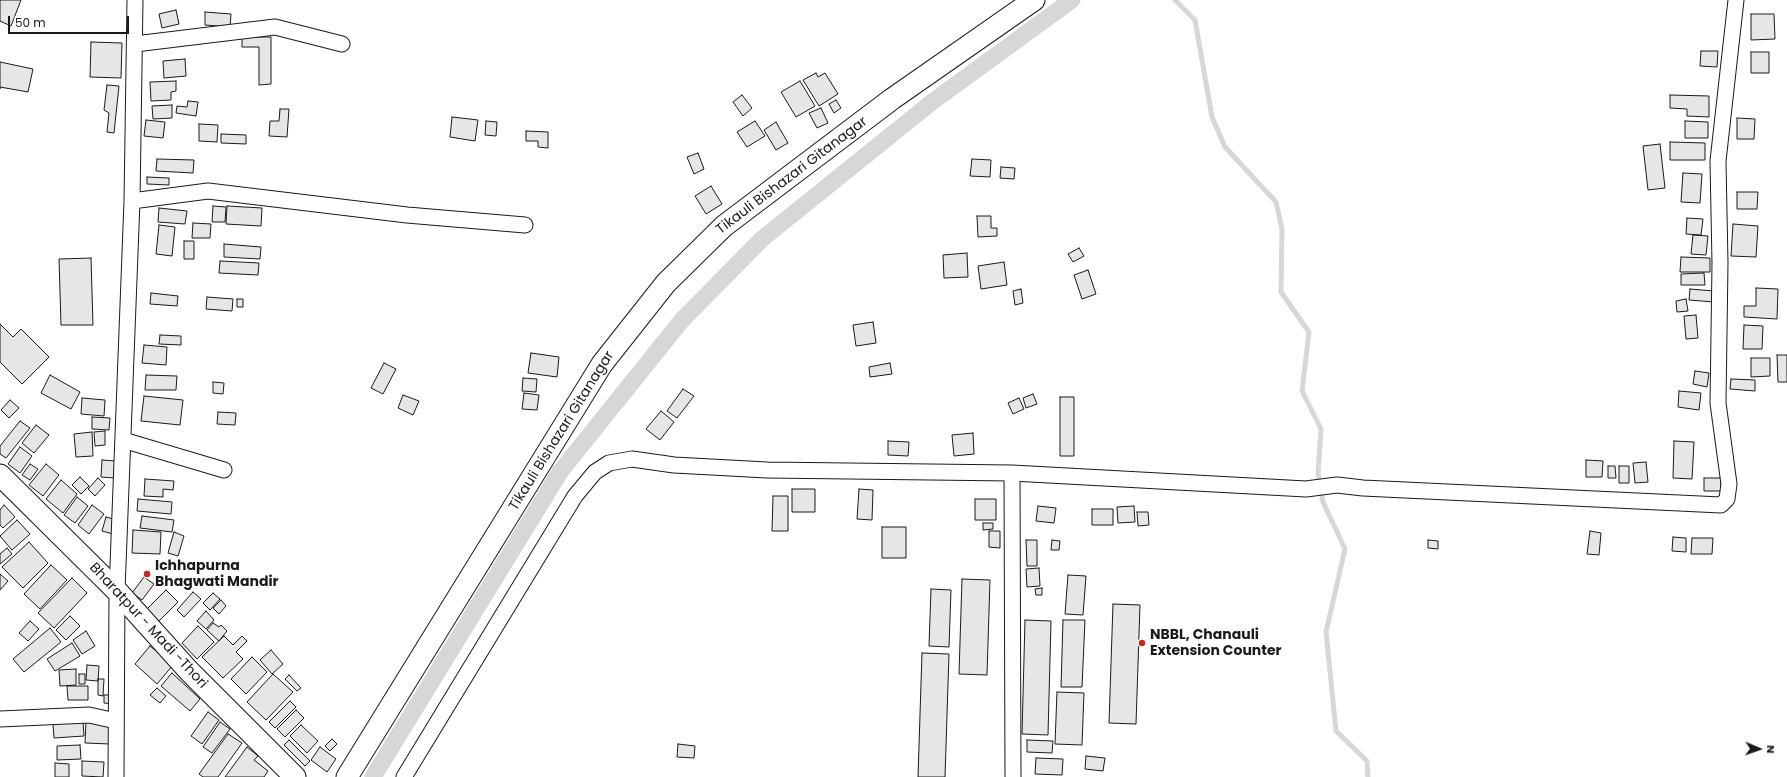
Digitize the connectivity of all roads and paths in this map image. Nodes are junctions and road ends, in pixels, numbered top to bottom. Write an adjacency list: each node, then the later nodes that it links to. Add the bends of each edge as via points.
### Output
1 (135, 0): 4 (street)
2 (1034, 0): 17 (street, Tikauli Bishazari Gitanagar, via 892,99 724,226 666,283 602,364)
3 (1736, 0): 10 (street, via 1718,161 1718,403 1729,484 1727,499 1721,505 1337,485 1306,489)
4 (135, 44): 5 (street, via 275,27); 6 (street)
5 (342, 44)
6 (132, 201): 7 (street, via 208,191 407,215); 8 (street)
7 (525, 226)
8 (123, 440): 9 (street); 12 (street)
9 (224, 470)
10 (1012, 473): 18 (street, via 767,470 674,465 632,459 609,463 595,472 575,496); 19 (street)
11 (0, 475): 12 (street, Bharatpur - Madi -Thori)
12 (117, 591): 14 (street); 16 (street, Bharatpur - Madi -Thori, via 189,671)
13 (0, 719): 14 (street, via 89,715)
14 (116, 721): 15 (street)
15 (116, 777)
16 (295, 777)
17 (347, 777)
18 (404, 777)
19 (1013, 777)

